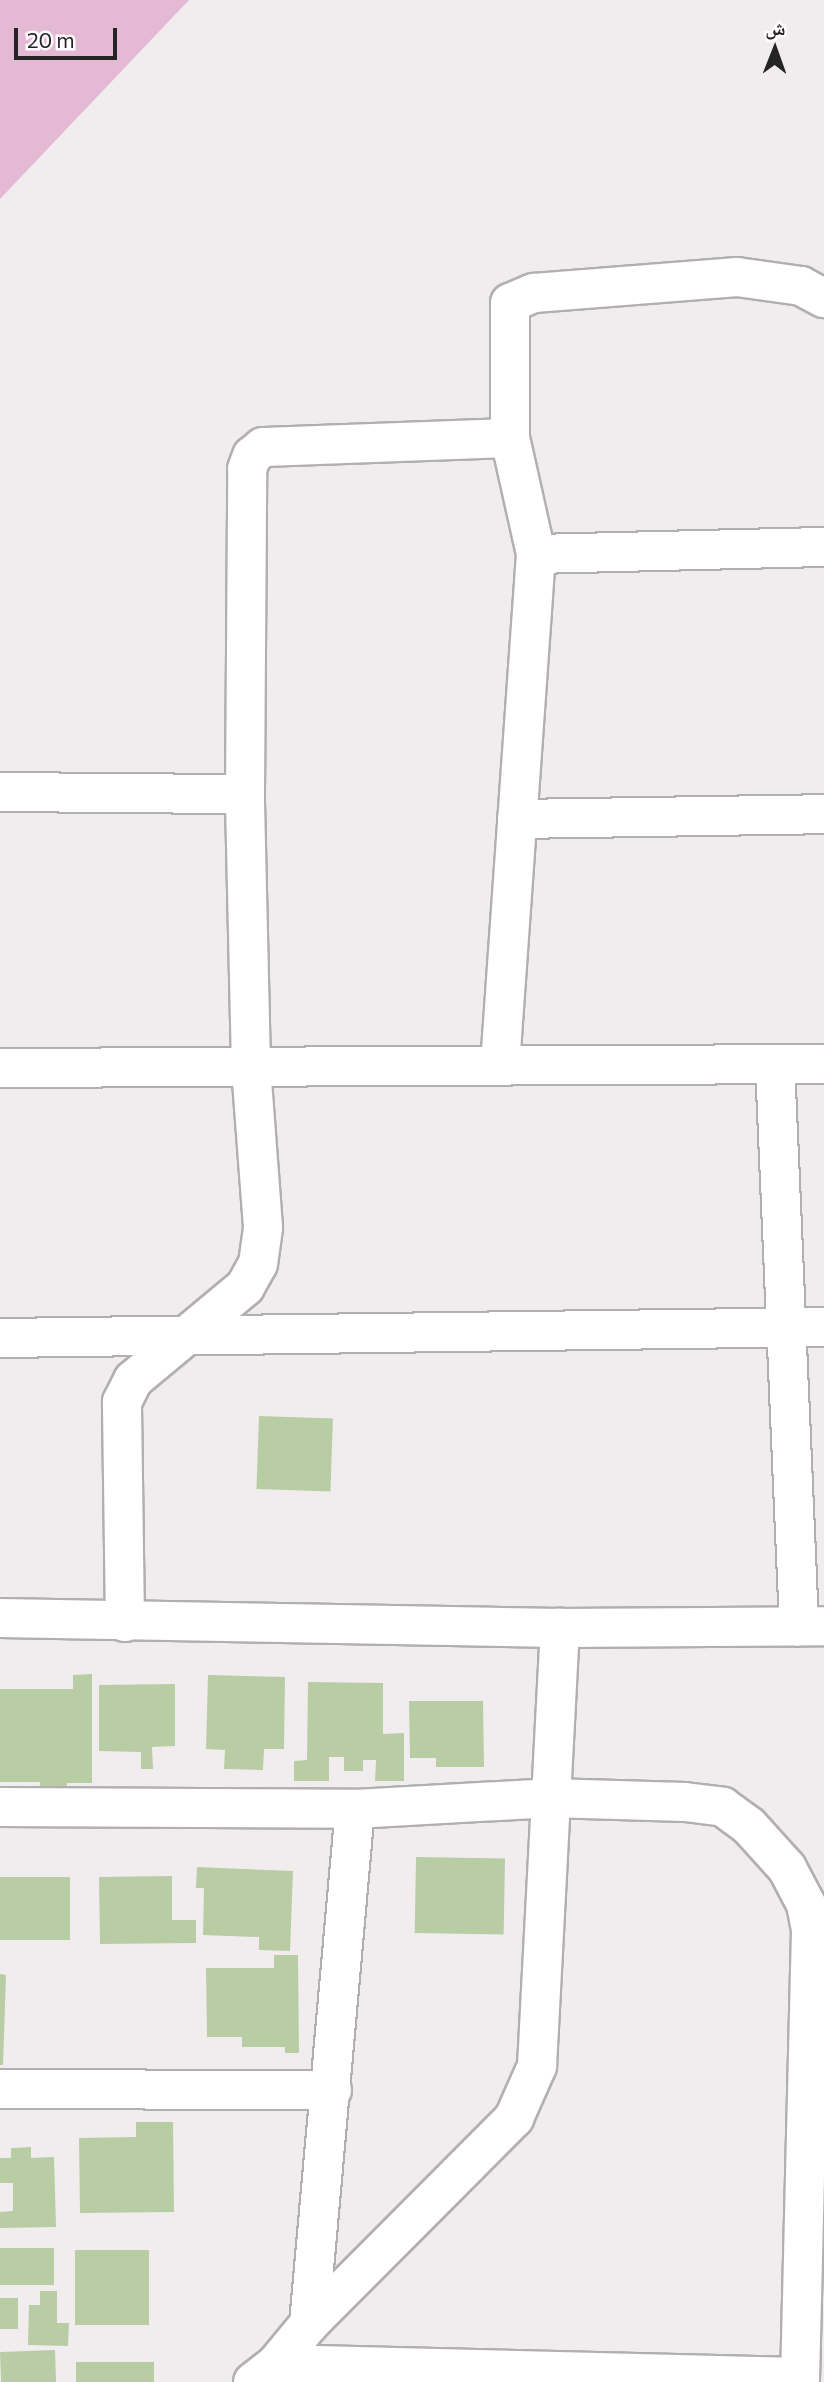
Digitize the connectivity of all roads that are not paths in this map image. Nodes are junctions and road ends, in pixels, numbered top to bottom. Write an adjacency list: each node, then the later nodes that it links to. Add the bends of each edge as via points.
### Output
1 (824, 298): 2 (street, via 801,286 737,277 521,297 510,303 507,315)
2 (510, 438): 4 (street); 6 (street, via 262,447 252,456 247,469)
3 (824, 547): 4 (street)
4 (536, 554): 8 (street)
5 (0, 792): 6 (street)
6 (245, 794): 12 (street)
7 (824, 814): 8 (street)
8 (517, 819): 11 (street)
9 (775, 1064): 10 (street); 11 (street); 15 (street)
10 (824, 1064)
11 (500, 1065): 12 (street)
12 (251, 1066): 13 (street); 16 (street, via 263,1227 258,1264 245,1287)
13 (0, 1068)
14 (824, 1327): 15 (street)
15 (786, 1328): 16 (street); 20 (street)
16 (185, 1336): 17 (street); 19 (street, via 133,1380 122,1402)
17 (0, 1338)
18 (0, 1618): 19 (street)
19 (124, 1622): 21 (street)
20 (812, 1626): 21 (street)
21 (560, 1628): 22 (street)
22 (549, 1798): 24 (street); 25 (street, via 723,1807 749,1826 787,1868 806,1904); 28 (street, via 537,2066 514,2118)
23 (0, 1807): 24 (street)
24 (355, 1809): 27 (street)
25 (816, 2063): 30 (street)
26 (0, 2089): 27 (street)
27 (332, 2090): 28 (street)
28 (309, 2324): 29 (street)
29 (264, 2373): 30 (street)
30 (800, 2379)

